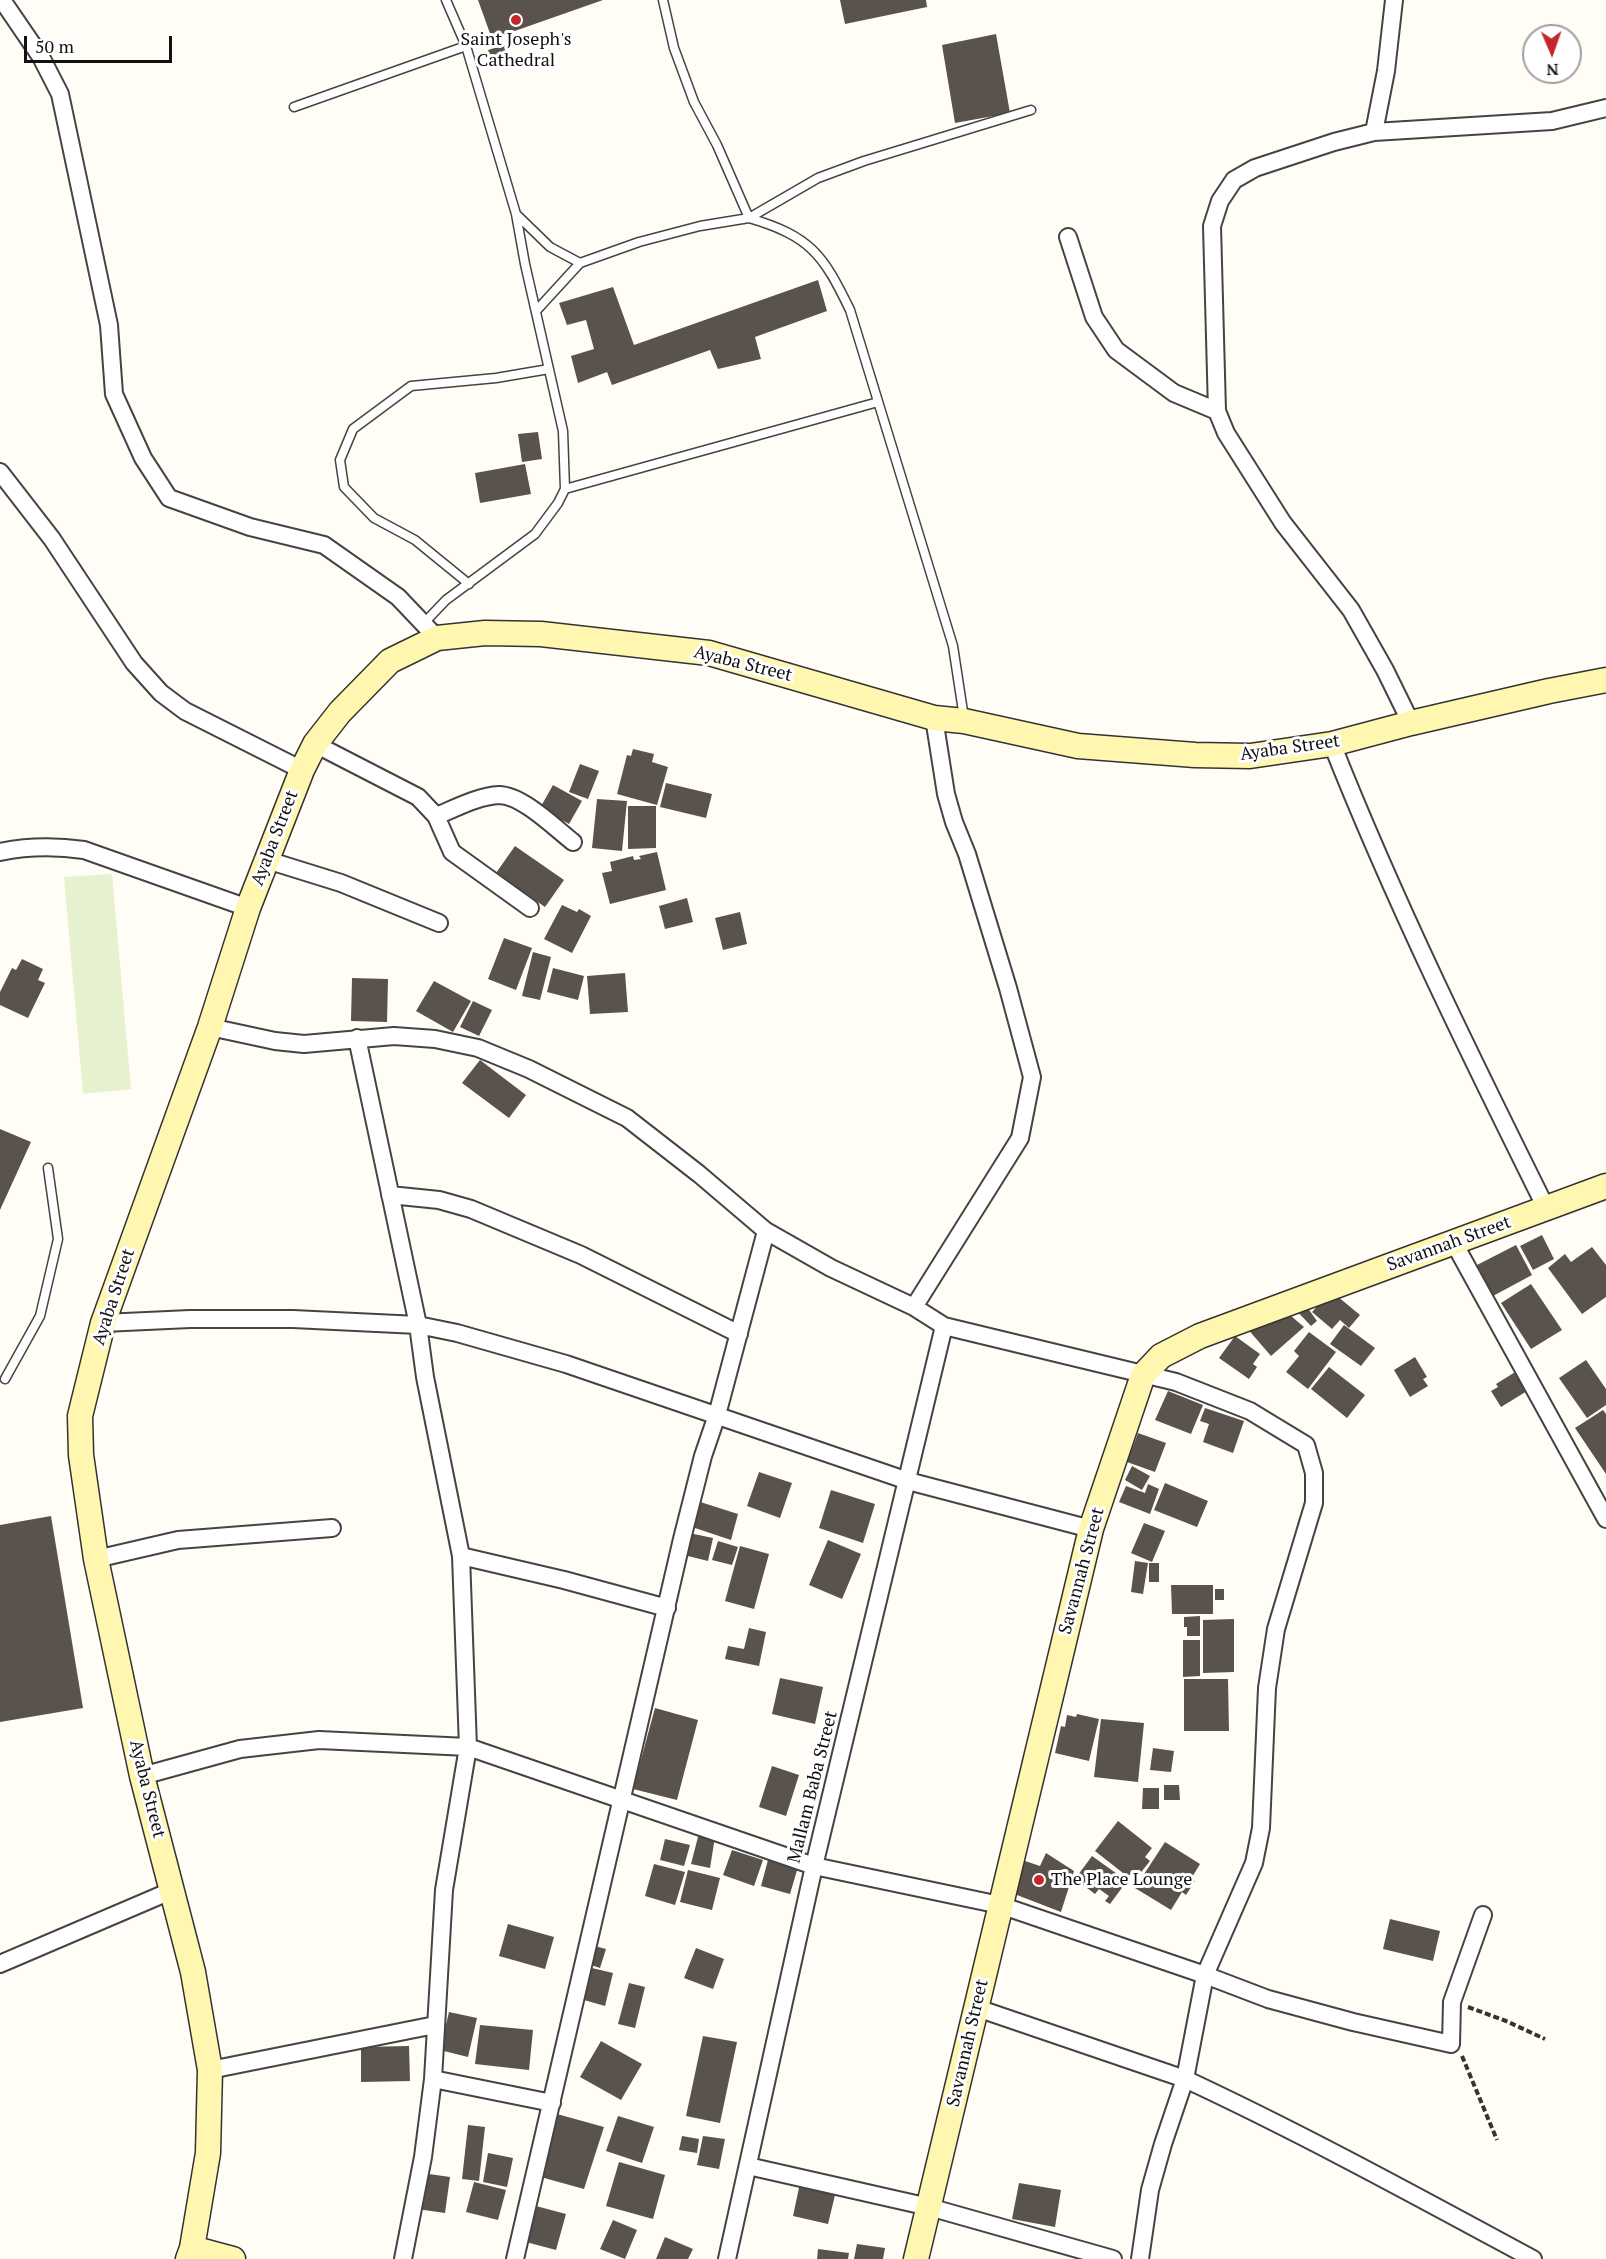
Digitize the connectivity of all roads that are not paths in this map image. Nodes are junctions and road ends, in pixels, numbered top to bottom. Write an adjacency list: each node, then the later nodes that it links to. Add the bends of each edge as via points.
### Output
1 (2, 0): 21 (street, via 41,57 60,94 109,325 114,394 142,458 169,498 250,527 324,544 398,597)
2 (446, 0): 5 (lane)
3 (663, 0): 11 (lane, via 674,48 694,102)
4 (1394, 0): 9 (street)
5 (466, 46): 6 (lane); 10 (lane)
6 (294, 107)
7 (1606, 108): 9 (street, via 1552,122)
8 (1031, 110): 11 (lane, via 818,178)
9 (1374, 132): 17 (street, via 1334,141 1256,168 1234,180 1220,201 1212,226)
10 (516, 214): 13 (lane, via 550,247); 14 (lane)
11 (749, 218): 13 (lane, via 639,242); 16 (lane, via 794,234 817,252 850,310)
12 (1068, 237): 17 (street, via 1094,317 1116,350 1174,393)
13 (580, 263): 14 (lane)
14 (536, 311): 15 (lane)
15 (549, 369): 19 (lane, via 563,431); 20 (lane, via 411,386 352,429 340,460 344,487 374,518 415,540)
16 (878, 402): 19 (lane); 24 (lane, via 953,645)
17 (1217, 411): 25 (street, via 1226,433 1283,523 1351,610)
18 (0, 472): 28 (street, via 58,549 134,663 161,693 184,711)
19 (565, 489): 20 (lane, via 535,534)
20 (469, 584): 21 (lane, via 446,600)
21 (430, 631): 23 (main road, Ayaba Street, via 541,634 709,653); 26 (main road, Ayaba Street, via 390,661)
22 (1606, 680): 25 (main road, Ayaba Street)
23 (934, 718): 24 (main road, Ayaba Street); 44 (street, via 948,803 967,854 1032,1077 1020,1138)
24 (964, 722): 27 (main road, Ayaba Street, via 1078,746 1195,755 1250,756)
25 (1411, 723): 27 (main road, Ayaba Street)
26 (315, 744): 28 (main road, Ayaba Street); 29 (street, via 418,797)
27 (1332, 744): 41 (street, via 1429,971)
28 (302, 770): 32 (main road, Ayaba Street)
29 (436, 816): 30 (street, via 500,795 518,800); 34 (street, via 452,852)
30 (573, 842)
31 (0, 852): 33 (street, via 27,847 84,850)
32 (267, 860): 33 (main road, Ayaba Street); 35 (street, via 341,883)
33 (248, 908): 36 (main road, Ayaba Street)
34 (530, 908)
35 (439, 923)
36 (210, 1027): 37 (street, via 304,1044); 45 (main road, Ayaba Street)
37 (357, 1038): 40 (street); 42 (street, via 435,1039 478,1048 529,1069 627,1118)
38 (48, 1168): 50 (lane, via 58,1239 40,1316)
39 (1606, 1186): 41 (main road, Savannah Street)
40 (390, 1195): 46 (street); 48 (street, via 439,1200 471,1209 581,1255)
41 (1546, 1208): 43 (main road, Savannah Street)
42 (766, 1231): 44 (street, via 831,1268); 48 (street)
43 (1454, 1243): 49 (main road, Savannah Street, via 1200,1336 1161,1356); 53 (street)
44 (914, 1307): 47 (street)
45 (104, 1323): 46 (street, via 293,1319); 57 (main road, Ayaba Street, via 80,1416 81,1455)
46 (418, 1325): 51 (street, via 502,1344); 56 (street)
47 (944, 1326): 49 (street); 52 (street, Mallam Baba Street)
48 (739, 1334): 51 (street)
49 (1143, 1375): 55 (main road, Savannah Street); 67 (street, via 1176,1382 1250,1411 1306,1445 1314,1473 1314,1503 1276,1629 1267,1688 1261,1828 1254,1863)
50 (5, 1379)
51 (717, 1415): 52 (street); 58 (street, via 703,1456)
52 (908, 1481): 55 (street); 62 (street, Mallam Baba Street)
53 (1606, 1519)
54 (332, 1528): 57 (street, via 178,1540)
55 (1091, 1529): 64 (main road, Savannah Street)
56 (461, 1556): 58 (street); 59 (street)
57 (96, 1559): 60 (main road, Ayaba Street)
58 (667, 1608): 61 (street)
59 (468, 1747): 60 (street, via 319,1740 240,1749); 61 (street); 69 (street, via 444,1890)
60 (142, 1776): 63 (main road, Ayaba Street)
61 (623, 1801): 62 (street); 73 (street)
62 (814, 1866): 64 (street); 74 (street, Mallam Baba Street)
63 (173, 1890): 66 (street); 70 (main road, Ayaba Street, via 194,1972)
64 (1000, 1905): 67 (street); 68 (main road, Savannah Street)
65 (1483, 1915): 67 (street, via 1452,2002 1451,2044 1268,1999)
66 (0, 1964)
67 (1205, 1975): 72 (street)
68 (977, 2008): 72 (street); 75 (main road, Savannah Street)
69 (435, 2025): 70 (street); 71 (street)
70 (210, 2070): 76 (main road, Ayaba Street, via 208,2153)
71 (432, 2079): 73 (street); 78 (street, via 423,2157)
72 (1185, 2079): 83 (street, via 1150,2190); 84 (street, via 1372,2172)
73 (552, 2103): 79 (street)
74 (748, 2166): 75 (street); 80 (street, Mallam Baba Street)
75 (929, 2207): 81 (main road, Savannah Street); 82 (street)
76 (190, 2254): 77 (main road)
77 (233, 2259)
78 (403, 2259)
79 (515, 2259)
80 (727, 2259)
81 (916, 2259)
82 (1113, 2259)
83 (1140, 2259)
84 (1533, 2259)

